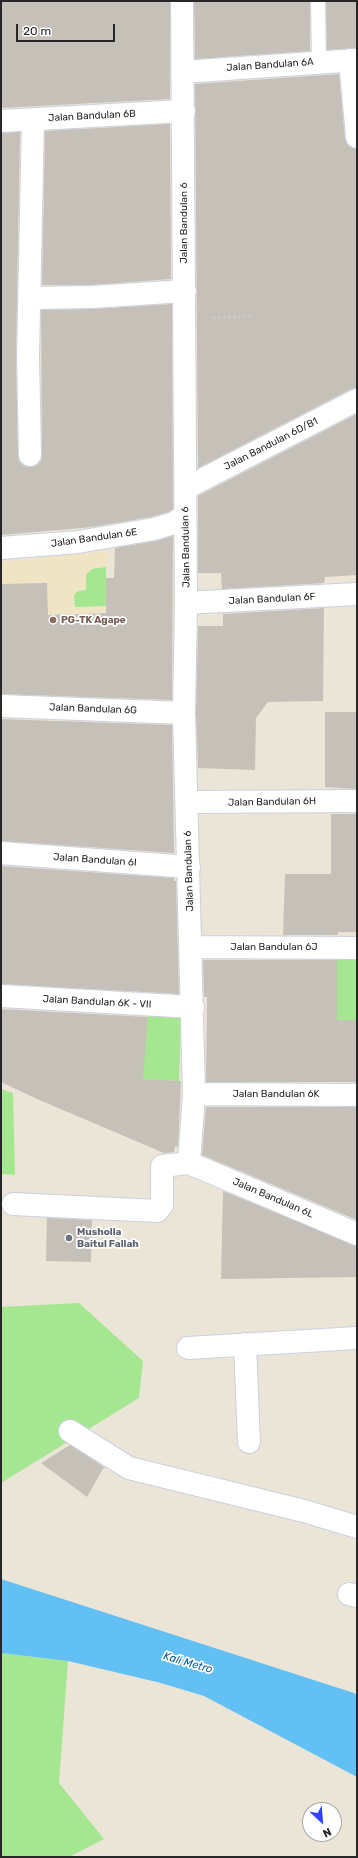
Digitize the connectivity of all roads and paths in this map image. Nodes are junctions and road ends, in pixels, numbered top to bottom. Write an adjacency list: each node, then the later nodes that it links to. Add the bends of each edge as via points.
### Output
1 (182, 1): 5 (street, Jalan Bandulan 6)
2 (318, 1): 4 (lane)
3 (354, 60): 4 (street, Jalan Bandulan 6A); 9 (street)
4 (319, 62): 5 (street, Jalan Bandulan 6A)
5 (183, 72): 6 (street, Jalan Bandulan 6)
6 (184, 111): 7 (street, Jalan Bandulan 6B); 10 (street, Jalan Bandulan 6)
7 (33, 119): 8 (street, Jalan Bandulan 6B); 11 (street)
8 (1, 121)
9 (357, 137)
10 (185, 291): 11 (street); 13 (street, Jalan Bandulan 6)
11 (30, 298): 15 (street)
12 (252, 316): 13 (path)
13 (184, 319): 16 (street, Jalan Bandulan 6)
14 (357, 400): 16 (street, Jalan Bandulan 6D/B1)
15 (30, 455)
16 (186, 488): 17 (street, Jalan Bandulan 6)
17 (184, 516): 18 (street, Jalan Bandulan 6E, via 174,523 154,529 86,541); 20 (street, Jalan Bandulan 6)
18 (1, 548)
19 (357, 594): 20 (street, Jalan Bandulan 6F)
20 (186, 603): 22 (street, Jalan Bandulan 6)
21 (1, 706): 22 (street, Jalan Bandulan 6G)
22 (184, 713): 24 (street, Jalan Bandulan 6)
23 (357, 801): 24 (street, Jalan Bandulan 6H)
24 (187, 802): 26 (street, Jalan Bandulan 6)
25 (1, 853): 26 (street, Jalan Bandulan 6I)
26 (188, 867): 27 (street, Jalan Bandulan 6)
27 (191, 947): 28 (street, Jalan Bandulan 6J); 30 (street, Jalan Bandulan 6)
28 (357, 948)
29 (1, 996): 30 (street, Jalan Bandulan 6K - VII)
30 (193, 1007): 31 (street, Jalan Bandulan 6)
31 (194, 1094): 32 (street, Jalan Bandulan 6K); 33 (street, Jalan Bandulan 6)
32 (357, 1095)
33 (189, 1163): 34 (street, via 162,1166 162,1205 157,1211); 35 (street, Jalan Bandulan 6L)
34 (13, 1204)
35 (357, 1234)
36 (357, 1338): 37 (street)
37 (244, 1344): 38 (street); 40 (street)
38 (188, 1348)
39 (70, 1431): 41 (street, via 129,1468 304,1511)
40 (249, 1442)
41 (357, 1527)

